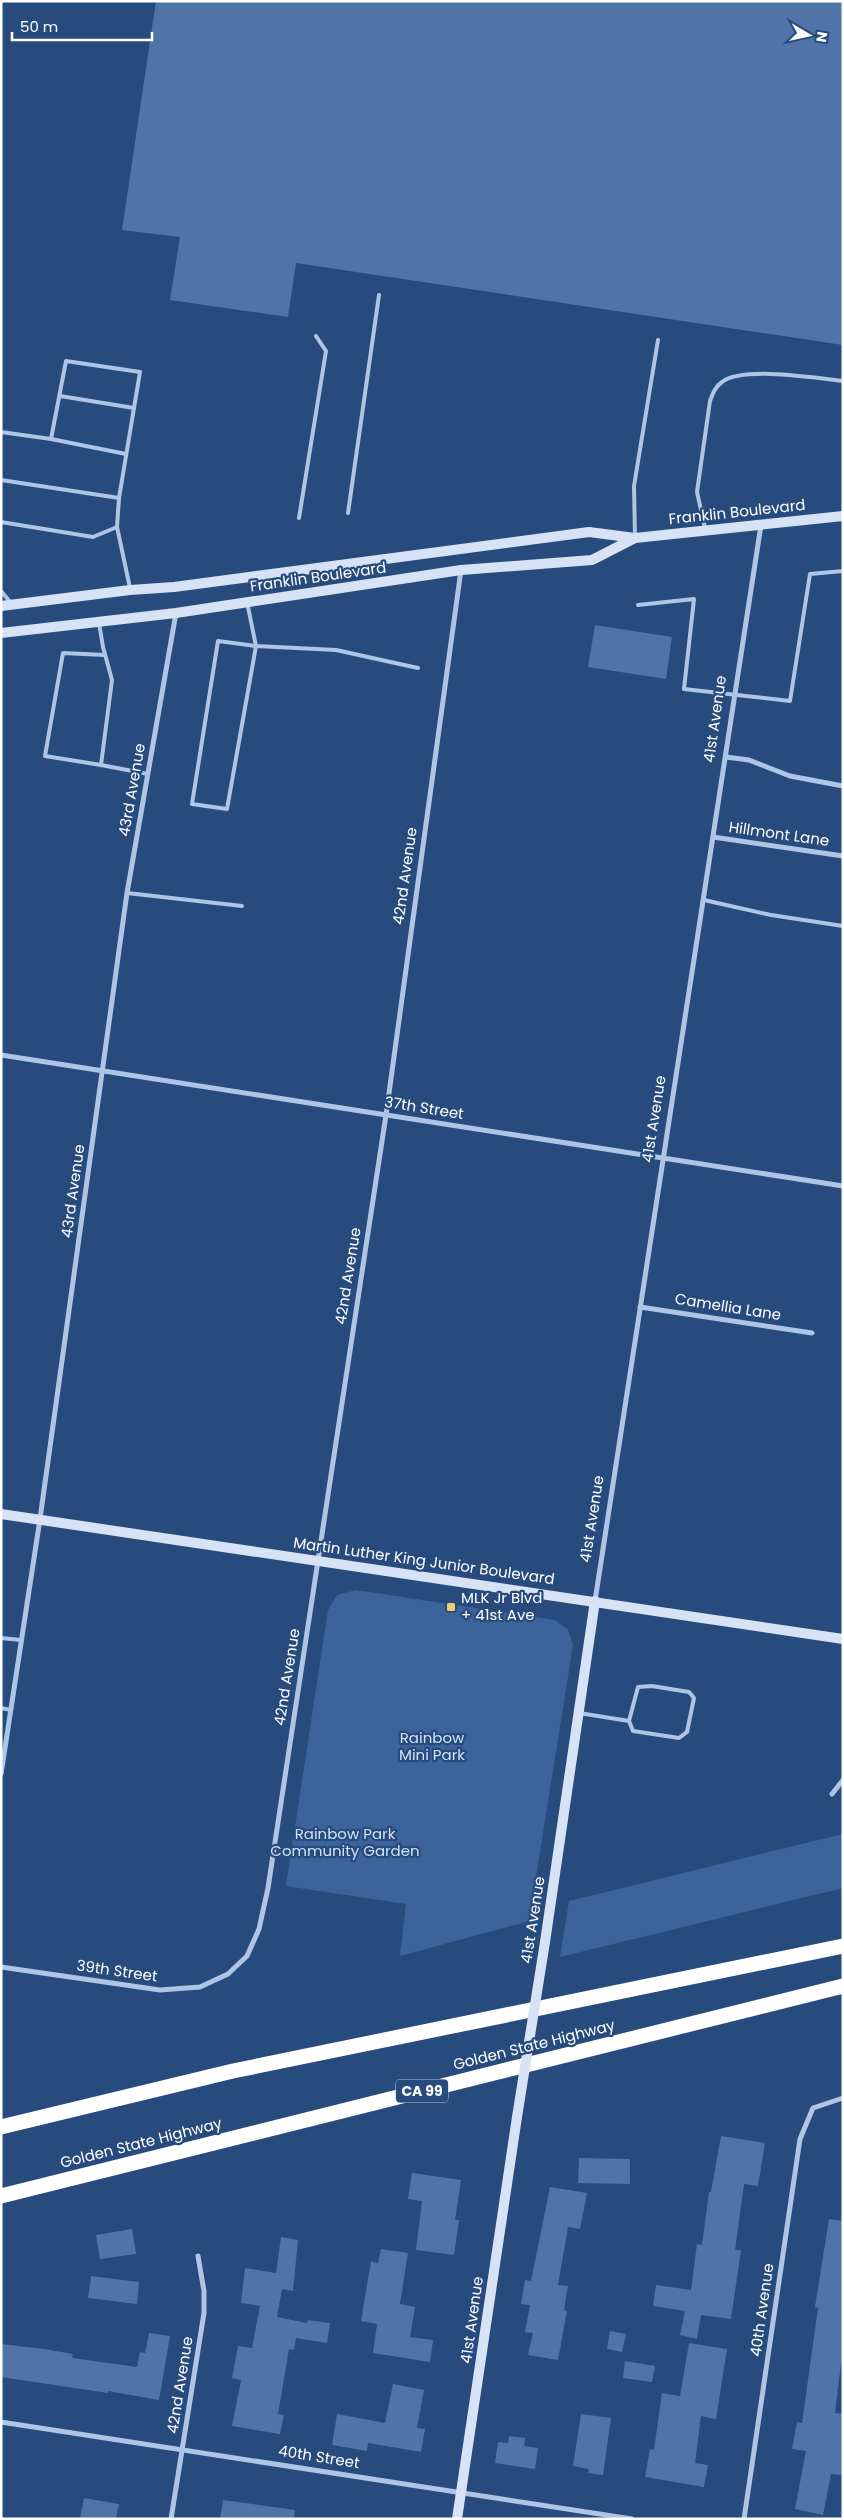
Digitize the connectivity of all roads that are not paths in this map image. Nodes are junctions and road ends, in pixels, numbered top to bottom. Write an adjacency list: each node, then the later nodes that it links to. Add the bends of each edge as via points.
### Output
1 (379, 295): 12 (lane)
2 (316, 336): 14 (lane, via 326,351)
3 (658, 340): 19 (lane, via 634,486)
4 (843, 382): 18 (lane, via 761,373 724,380 714,390 697,492)
5 (60, 396): 6 (lane); 6 (lane, via 66,361 140,372); 8 (lane)
6 (134, 408): 9 (lane)
7 (1, 432): 8 (lane)
8 (52, 439): 9 (lane)
9 (126, 454): 11 (lane)
10 (1, 480): 11 (lane)
11 (119, 498): 17 (lane)
12 (348, 513)
13 (843, 516): 16 (street, Franklin Boulevard)
14 (300, 518)
15 (1, 522): 17 (lane, via 93,537)
16 (761, 525): 18 (street, Franklin Boulevard); 33 (street, 41st Avenue)
17 (117, 527): 22 (lane)
18 (705, 531): 19 (street, Franklin Boulevard)
19 (635, 538): 20 (street, Franklin Boulevard, via 592,560); 22 (street, Franklin Boulevard, via 589,532 174,587)
20 (461, 570): 24 (street, Franklin Boulevard); 46 (street, 42nd Avenue)
21 (843, 571): 33 (lane, via 810,574 790,701)
22 (130, 590): 25 (street, Franklin Boulevard)
23 (1, 591): 25 (lane)
24 (248, 602): 27 (street, Franklin Boulevard); 30 (lane)
25 (6, 605)
26 (638, 605): 33 (lane, via 694,599 684,689)
27 (176, 613): 28 (street, Franklin Boulevard); 36 (street, 43rd Avenue)
28 (99, 621): 29 (street, Franklin Boulevard); 31 (lane)
29 (1, 633)
30 (256, 646): 30 (lane, via 227,809 192,804 218,641); 32 (lane, via 336,650)
31 (105, 655): 35 (lane, via 112,680); 35 (lane, via 63,653 45,756)
32 (418, 668)
33 (733, 696): 34 (street, 41st Avenue)
34 (726, 757): 37 (street, via 749,760 790,776); 38 (street, 41st Avenue)
35 (101, 764): 36 (lane)
36 (148, 774): 40 (street, 43rd Avenue)
37 (843, 786)
38 (712, 837): 39 (street, Hillmont Lane); 41 (street, 41st Avenue)
39 (843, 856)
40 (126, 893): 42 (lane); 45 (street, 43rd Avenue)
41 (704, 900): 43 (lane); 47 (street, 41st Avenue)
42 (242, 906)
43 (843, 926)
44 (1, 1055): 45 (street, 37th Street)
45 (102, 1070): 46 (street, 37th Street); 52 (street, 43rd Avenue)
46 (386, 1115): 47 (street, 37th Street); 53 (street, 42nd Avenue)
47 (663, 1156): 48 (street, 37th Street); 49 (street, 41st Avenue)
48 (843, 1186)
49 (640, 1306): 50 (street, Camellia Lane); 54 (street, 41st Avenue)
50 (812, 1333)
51 (1, 1514): 52 (street, Martin Luther King Junior Boulevard)
52 (40, 1519): 53 (street, Martin Luther King Junior Boulevard); 57 (street, 43rd Avenue)
53 (318, 1560): 54 (street, Martin Luther King Junior Boulevard); 67 (street, 42nd Avenue, via 268,1888 259,1929 247,1956)
54 (595, 1601): 56 (street, Martin Luther King Junior Boulevard); 60 (street, 41st Avenue)
55 (1, 1638): 57 (lane)
56 (843, 1639)
57 (21, 1640): 59 (street, 43rd Avenue)
58 (1, 1708): 59 (lane)
59 (11, 1710): 62 (street, 43rd Avenue)
60 (579, 1713): 61 (lane); 75 (street, 41st Avenue, bridge)
61 (629, 1721): 61 (lane, via 638,1687 689,1692 694,1698 688,1732 679,1738 633,1731)
62 (1, 1774)
63 (843, 1780): 64 (street)
64 (832, 1794)
65 (843, 1946): 70 (highway, Golden State Highway, via 233,2071)
66 (1, 1967): 67 (street, 39th Street, via 160,1990 200,1987)
67 (228, 1974)
68 (843, 1986): 71 (highway, Golden State Highway / CA 99)
69 (843, 2098): 79 (street, 40th Avenue, via 813,2108 800,2139)
70 (1, 2127)
71 (1, 2196)
72 (198, 2256): 74 (street, 42nd Avenue, via 204,2313)
73 (1, 2422): 74 (street, 40th Street)
74 (182, 2449): 75 (street, 40th Street); 76 (street, 42nd Avenue)
75 (462, 2491): 77 (street, 41st Avenue); 78 (street, 40th Street)
76 (171, 2519)
77 (457, 2519)
78 (632, 2519)
79 (744, 2519)

